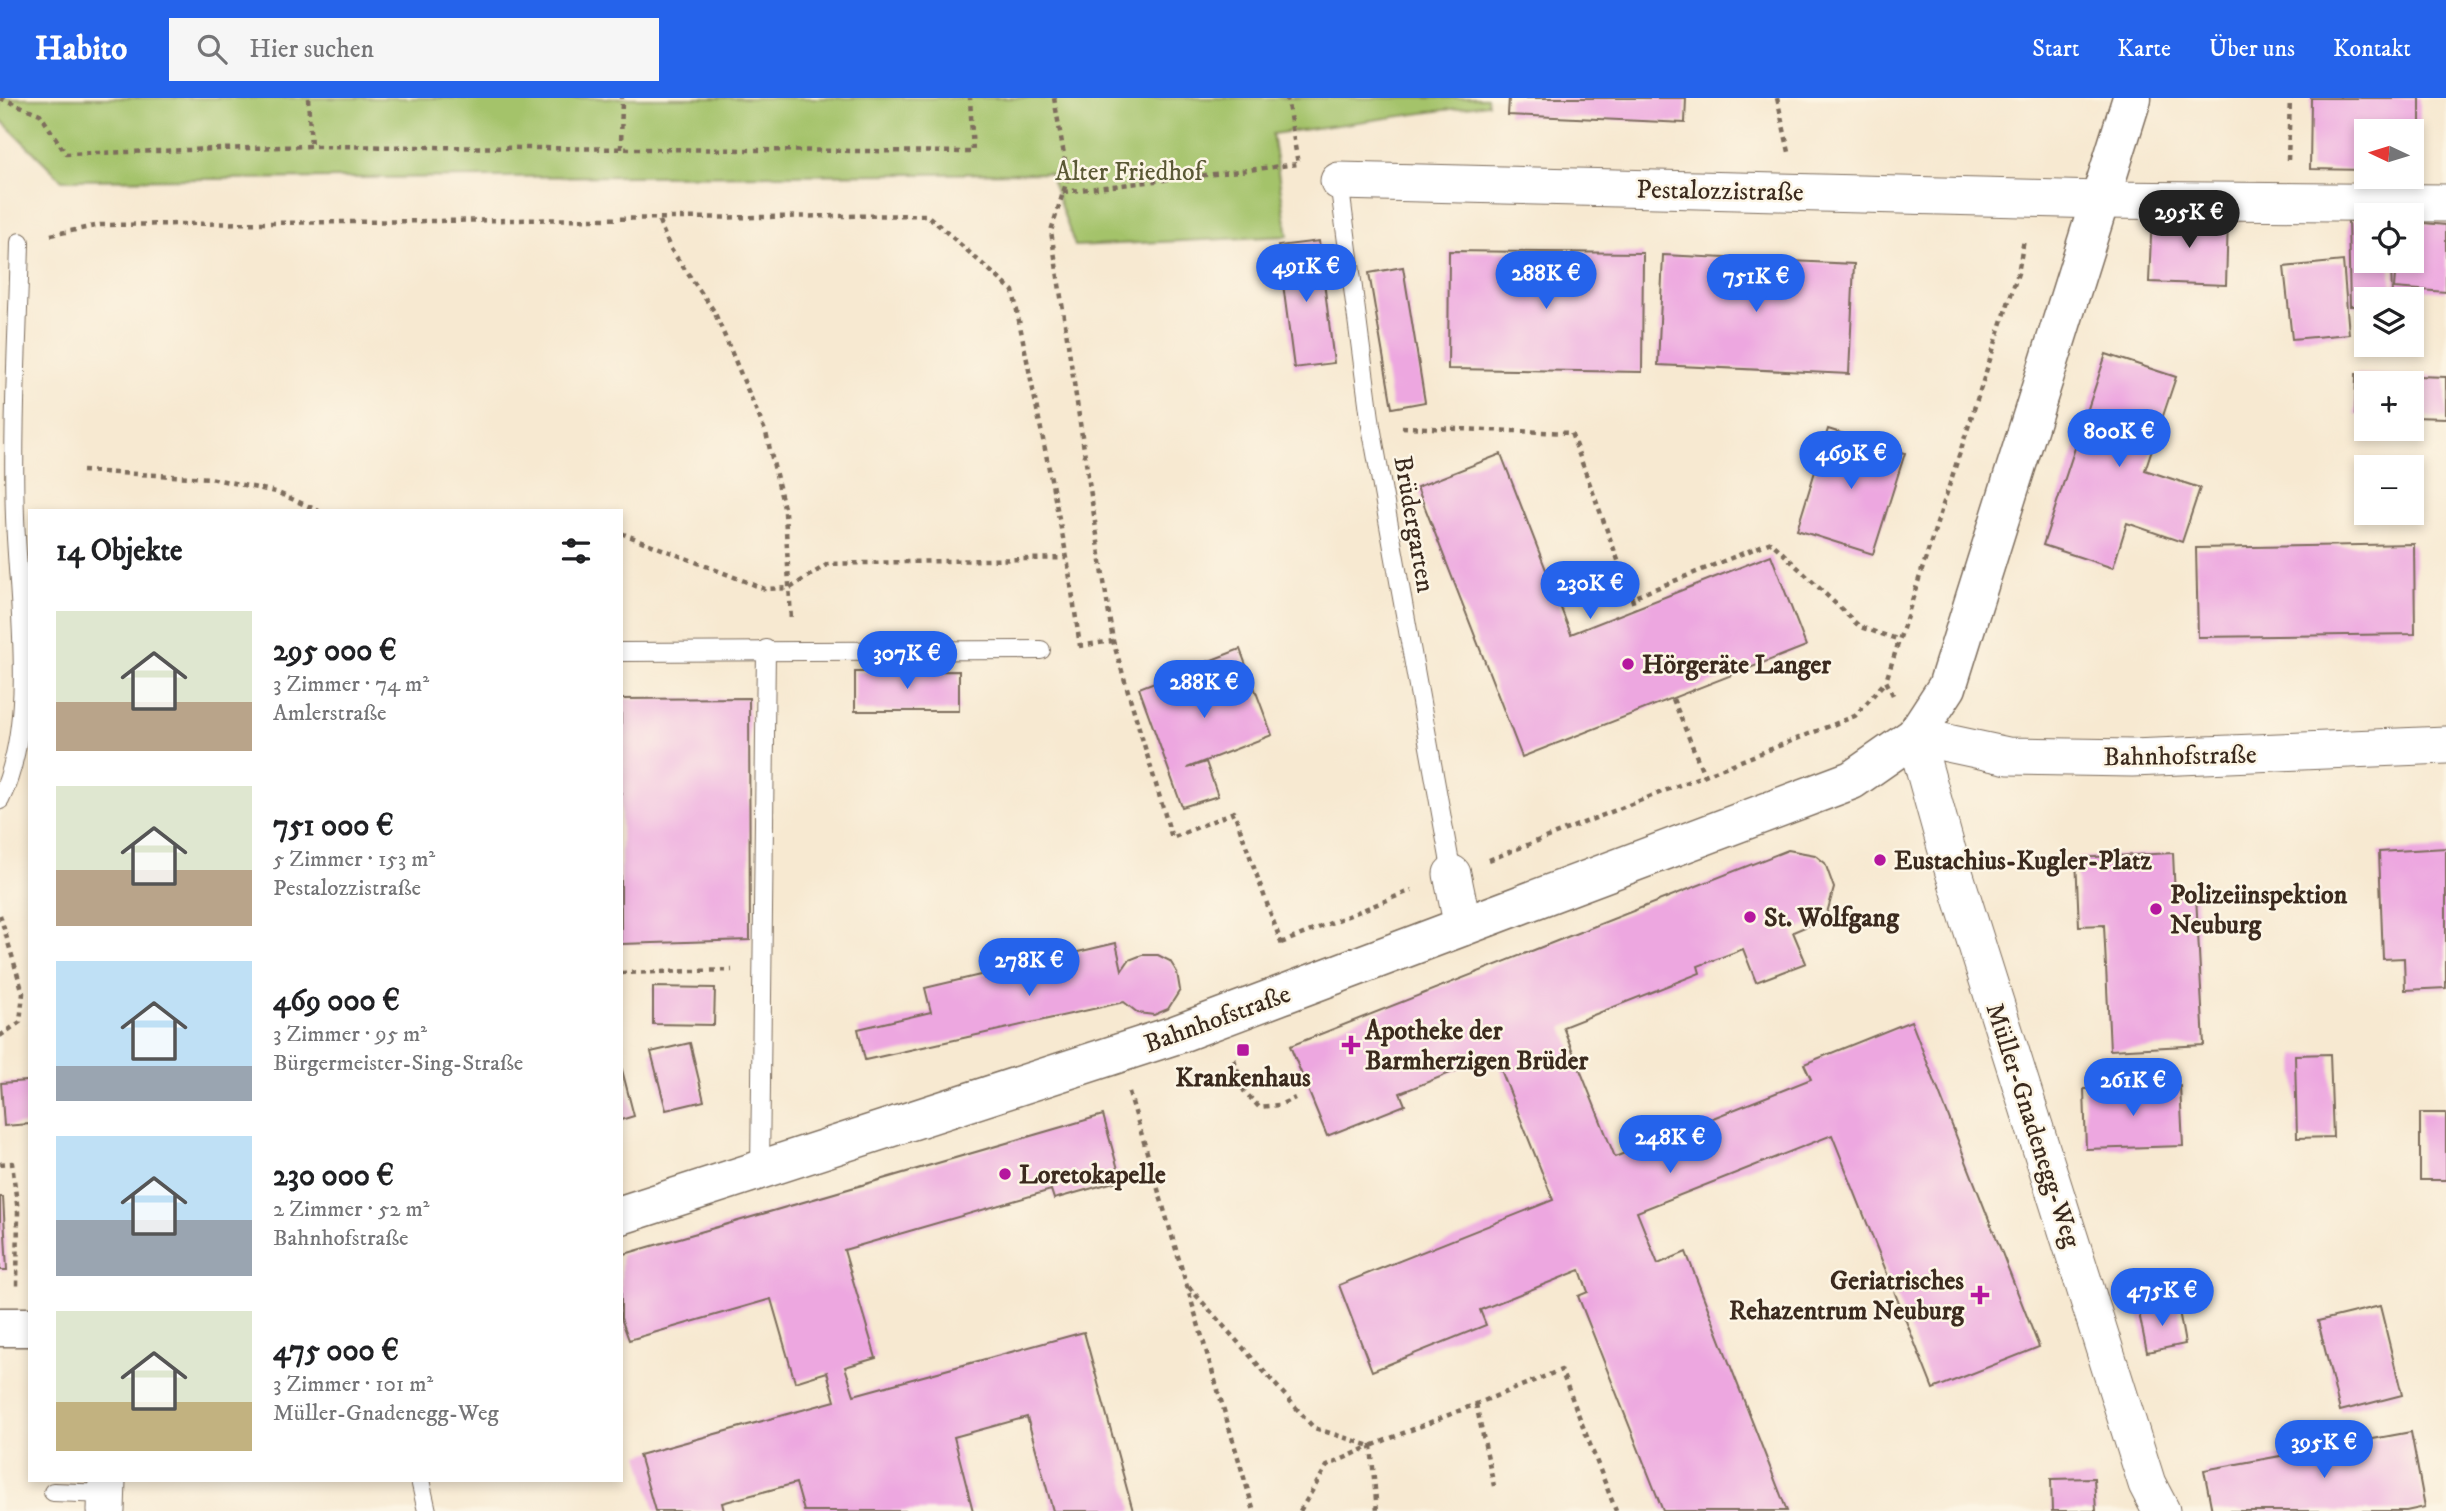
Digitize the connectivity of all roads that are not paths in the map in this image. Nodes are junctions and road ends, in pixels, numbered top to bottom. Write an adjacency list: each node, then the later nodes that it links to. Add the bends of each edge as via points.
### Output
1 (2132, 98): 3 (main road)
2 (1339, 181): 3 (street, Pestalozzistraße); 13 (lane, Brüdergarten, via 1371,426)
3 (2100, 200): 4 (street, Pestalozzistraße); 10 (main road, via 1947,687)
4 (2446, 203)
5 (20, 242): 9 (lane, via 15,516)
6 (766, 649): 7 (lane); 8 (lane); 15 (lane)
7 (1041, 650)
8 (623, 652)
9 (27, 661): 12 (lane, via 13,774)
10 (1915, 736): 11 (street, Bahnhofstraße, via 2008,756 2132,758); 14 (main road, Bahnhofstraße, via 1852,780); 21 (street, Müller-Gnadenegg-Weg, via 2147,1484)
11 (2446, 745)
12 (0, 800)
13 (1452, 874): 14 (street)
14 (1462, 927): 15 (main road, Bahnhofstraße, via 1221,1018)
15 (760, 1170): 16 (main road, Bahnhofstraße)
16 (623, 1214)
17 (420, 1482): 20 (lane)
18 (53, 1492): 19 (lane)
19 (107, 1495)
20 (427, 1511)
21 (2161, 1511)

